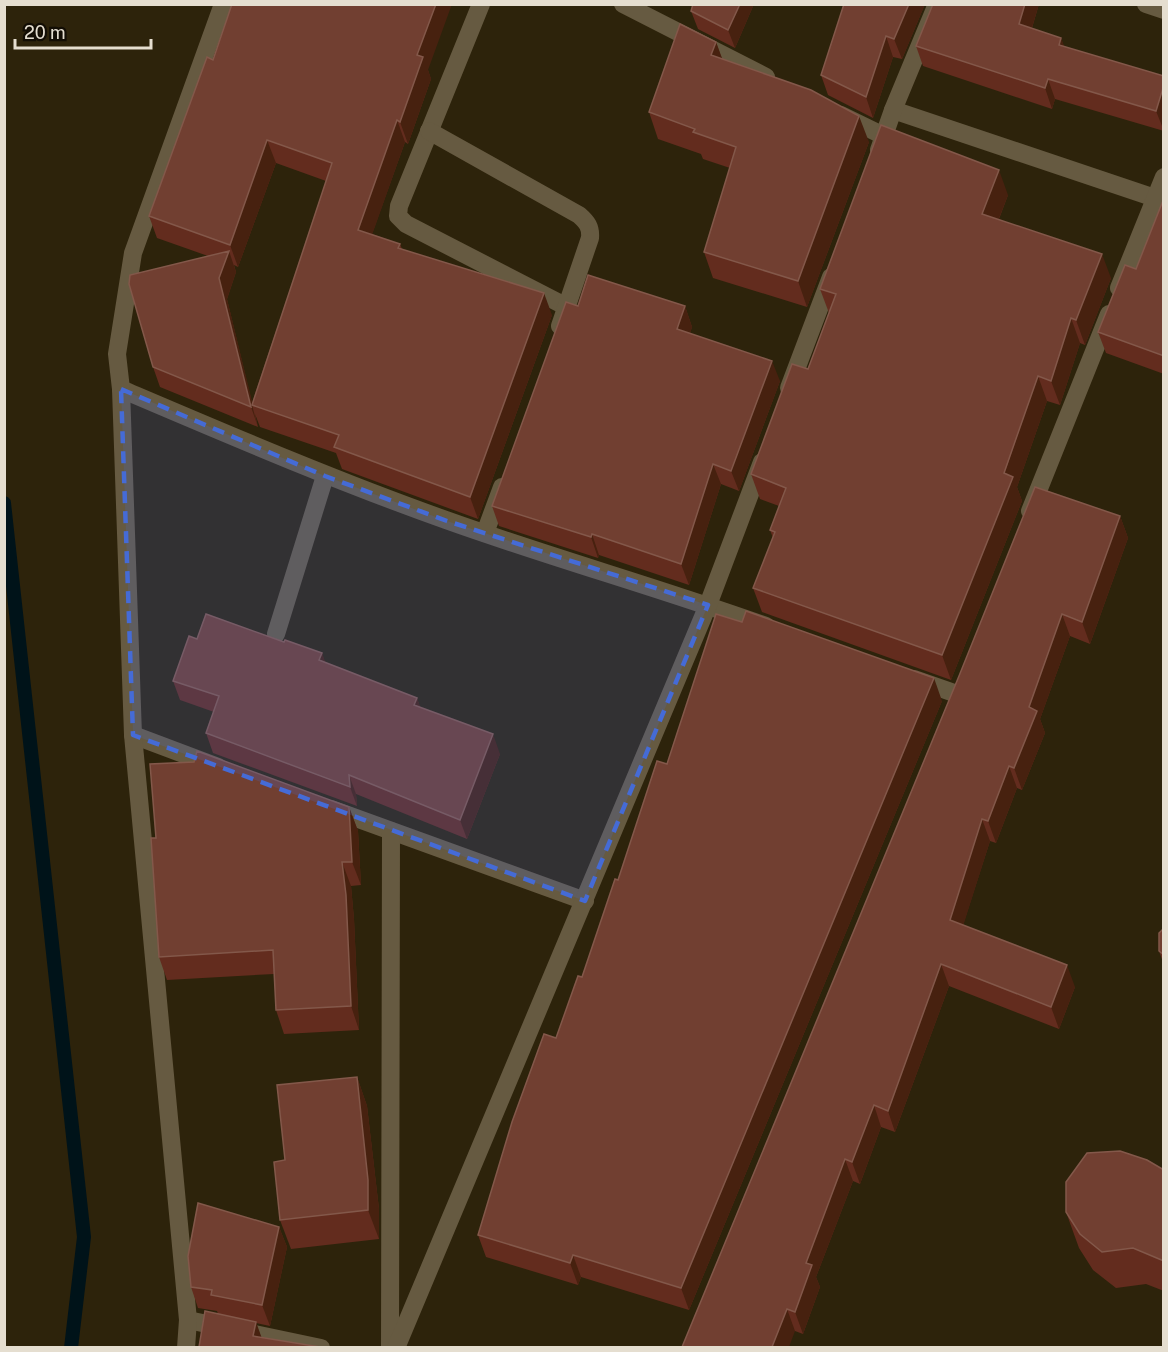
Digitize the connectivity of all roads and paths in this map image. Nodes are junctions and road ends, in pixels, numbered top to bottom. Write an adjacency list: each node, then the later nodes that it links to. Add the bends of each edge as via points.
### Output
1 (223, 4): 18 (street, via 134,253 117,354)
2 (481, 4): 10 (street)
3 (623, 4): 7 (street)
4 (937, 4): 9 (street)
5 (1146, 4): 6 (street)
6 (1164, 10)
7 (777, 83)
8 (830, 110): 11 (street)
9 (893, 110): 11 (street); 14 (street)
10 (429, 131): 16 (street, via 587,222 591,238); 16 (street, via 398,216 406,224)
11 (884, 136): 12 (street)
12 (871, 170)
13 (1164, 177): 14 (street)
14 (1155, 198): 23 (street)
15 (838, 259): 19 (street)
16 (567, 307): 17 (street)
17 (555, 339)
18 (121, 389): 22 (street); 30 (street)
19 (783, 404)
20 (767, 449): 25 (street)
21 (509, 469): 24 (street)
22 (325, 476): 24 (street); 27 (street)
23 (1023, 529)
24 (485, 533): 25 (street)
25 (708, 605): 26 (street); 34 (street)
26 (784, 632)
27 (276, 634)
28 (903, 675): 29 (street)
29 (957, 694)
30 (133, 735): 31 (street); 35 (street)
31 (234, 772)
32 (312, 802): 33 (street)
33 (391, 831): 34 (street); 38 (street)
34 (585, 901): 39 (street)
35 (188, 1320): 36 (street); 37 (street)
36 (186, 1347)
37 (321, 1347)
38 (390, 1347)
39 (396, 1347)

